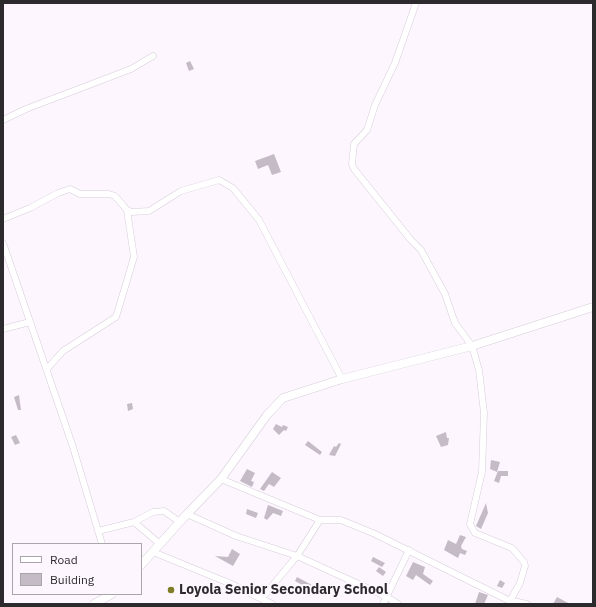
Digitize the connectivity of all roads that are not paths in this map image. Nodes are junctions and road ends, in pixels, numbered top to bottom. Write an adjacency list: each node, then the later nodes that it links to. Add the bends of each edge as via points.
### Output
1 (416, 3): 11 (street, via 395,63 375,105 367,130 354,144 352,164 411,240 422,250 445,294 455,323)
2 (153, 56): 3 (street, via 131,69)
3 (3, 120)
4 (127, 210): 5 (street, via 119,200 109,194 80,194 70,189); 12 (street, via 134,257 116,317 63,351); 13 (street, via 139,213 149,211 180,191 219,180 233,188 260,220)
5 (3, 219)
6 (3, 243): 7 (street)
7 (6, 258): 9 (street)
8 (593, 307): 11 (main road)
9 (30, 322): 10 (street); 12 (street)
10 (3, 329)
11 (472, 346): 13 (main road); 29 (street, via 479,370 484,413 482,472 470,524 475,533 512,548 524,562 520,583)
12 (47, 369): 19 (street)
13 (342, 379): 14 (main road, via 283,398 267,415)
14 (220, 479): 15 (main road); 16 (street)
15 (187, 514): 18 (main road); 24 (street, via 236,536)
16 (320, 520): 22 (street, via 341,520); 24 (street)
17 (134, 522): 18 (street, via 153,512 164,511); 19 (street); 21 (street)
18 (180, 522): 21 (main road)
19 (98, 531): 20 (street)
20 (102, 543)
21 (160, 544): 23 (main road)
22 (409, 550): 27 (street); 29 (street)
23 (153, 552): 25 (main road); 28 (street, via 249,595)
24 (296, 556): 27 (street); 28 (street)
25 (142, 564)
26 (110, 595): 30 (main road)
27 (387, 597): 32 (street); 33 (street)
28 (262, 598): 31 (street)
29 (508, 602): 34 (street)
30 (94, 604)
31 (272, 604)
32 (383, 604)
33 (398, 604)
34 (527, 604)

